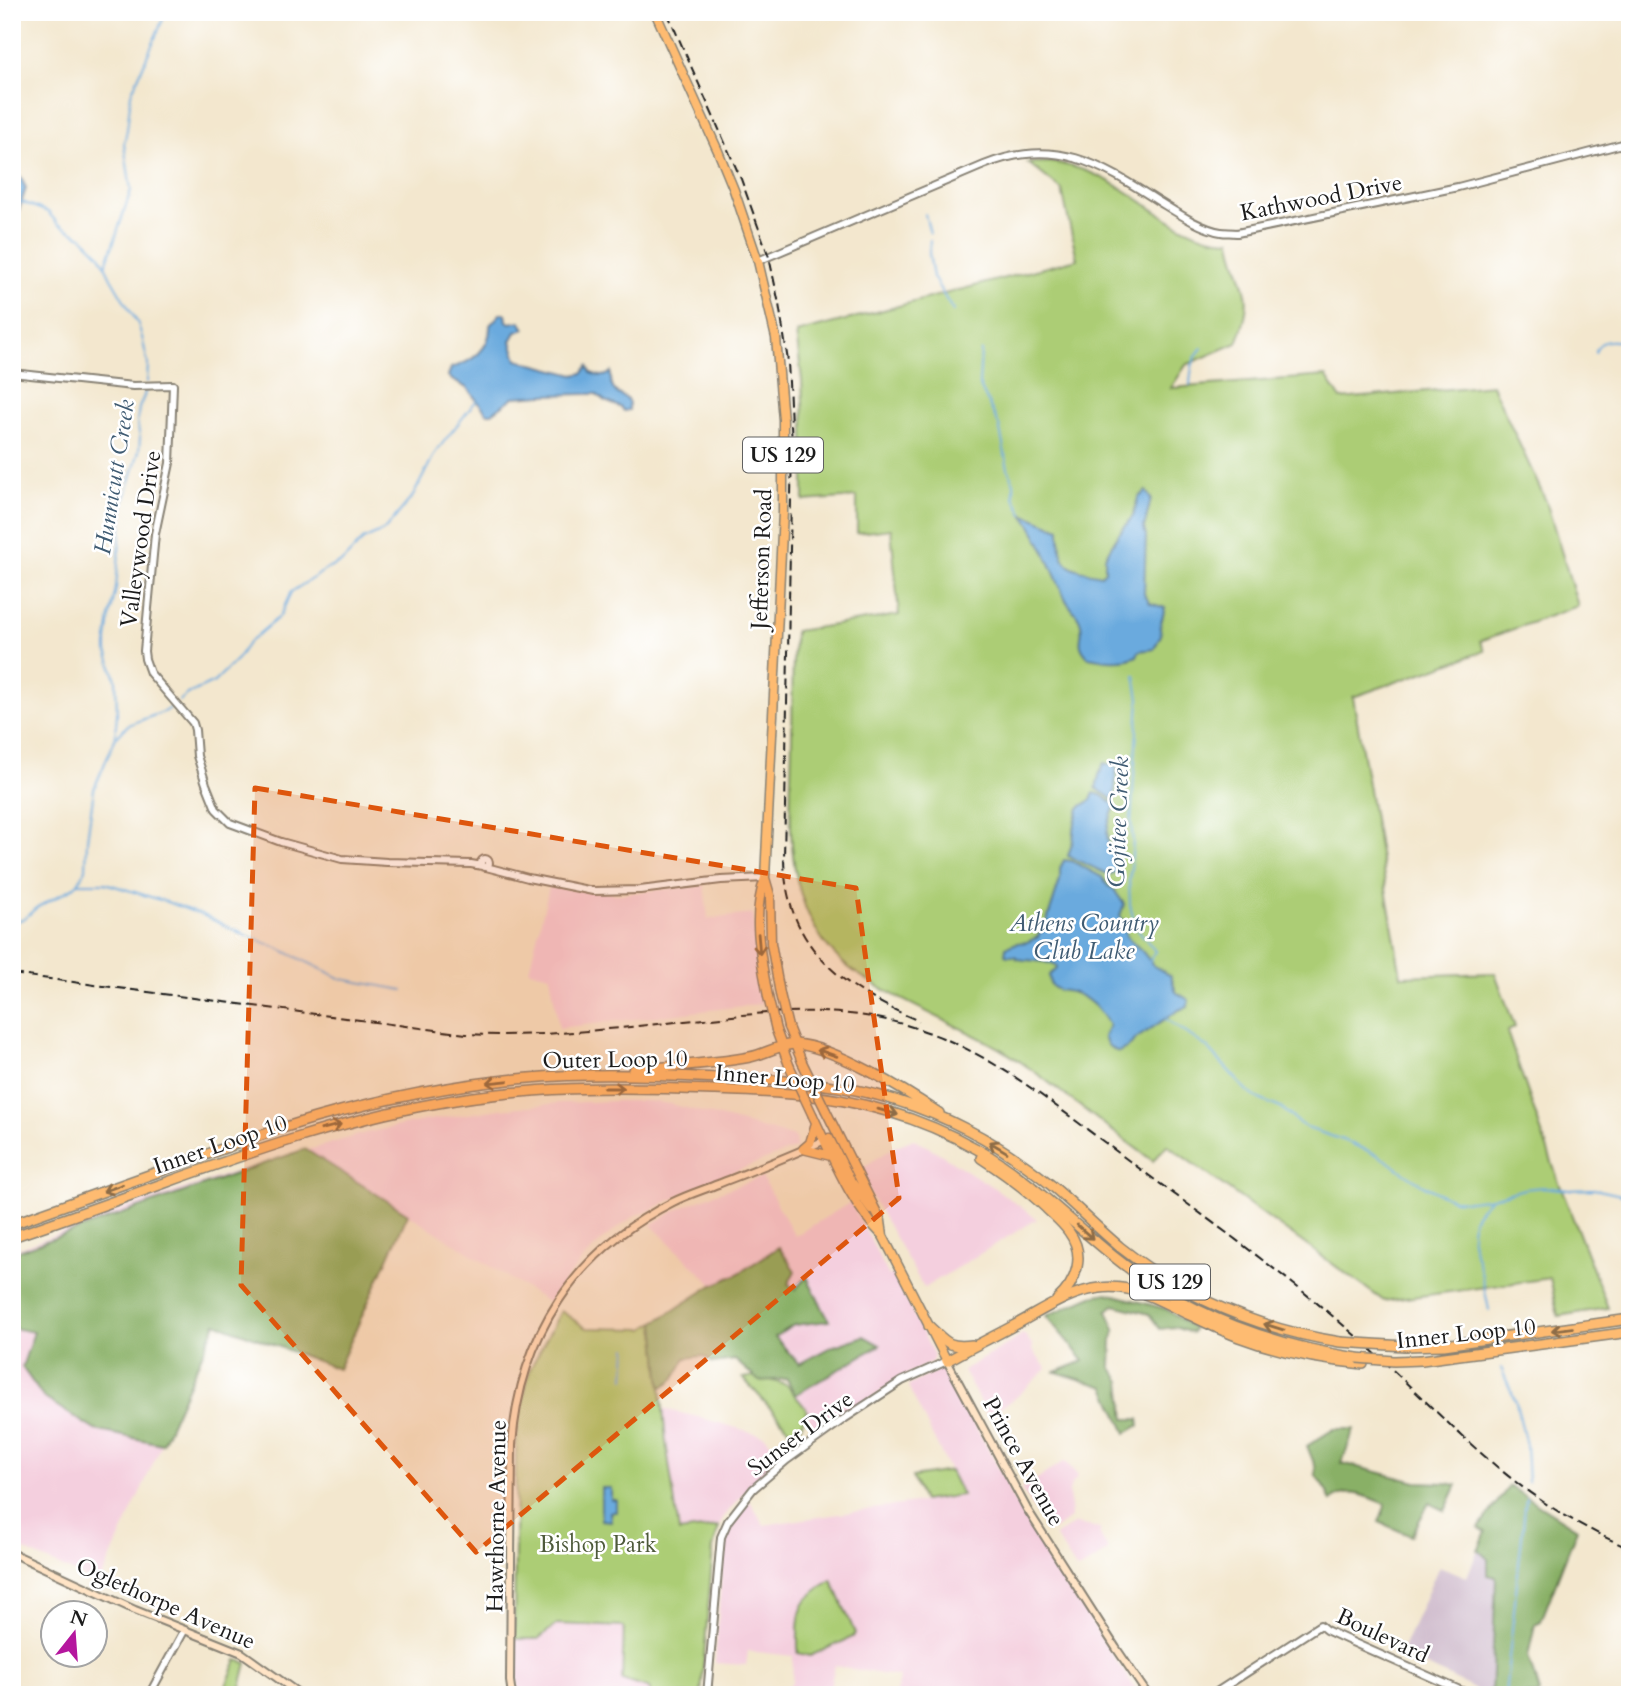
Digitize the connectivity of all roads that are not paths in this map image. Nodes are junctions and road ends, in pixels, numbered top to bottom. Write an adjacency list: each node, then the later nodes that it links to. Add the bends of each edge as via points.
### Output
1 (655, 12): 3 (highway, Jefferson Road / US 129, via 719,151)
2 (1630, 142): 3 (street, Kathwood Drive, via 1458,187 1237,233 1200,225 1088,161 1054,153 1020,154)
3 (758, 261): 5 (highway, Jefferson Road / US 129, via 776,338 783,420 783,512)
4 (12, 373): 5 (street, Valleywood Drive, via 133,386 173,384 170,463 155,534 144,651 150,673 193,723 200,768 225,820 342,859 485,864 593,891)
5 (765, 878): 6 (highway, Jefferson Road / US 129, bridge, via 771,943); 7 (highway, Jefferson Road / US 129, one-way to 7, bridge, via 759,899 758,942)
6 (794, 1044): 7 (highway); 10 (highway, Jefferson Road, bridge); 13 (highway, US 129, one-way to 6, via 859,1067)
7 (782, 1046): 8 (highway, via 744,1058); 9 (highway, Jefferson Road / US 129, bridge)
8 (589, 1075): 13 (highway, Outer Loop 10, via 819,1084 909,1105); 17 (highway, Outer Loop 10, one-way to 17, via 459,1087 326,1115)
9 (798, 1086): 11 (highway, Prince Avenue / US 129, bridge)
10 (816, 1090): 14 (highway, Prince Avenue, bridge, via 830,1118)
11 (815, 1120): 14 (highway, Prince Avenue / US 129); 15 (highway, via 812,1138)
12 (929, 1126): 19 (highway, Inner Loop 10, one-way to 12, via 319,1130 435,1103 489,1096 596,1088 791,1094 864,1105); 20 (highway, via 1012,1179 1073,1237 1076,1274); 26 (highway, Inner Loop 10, one-way to 26, via 1018,1175 1122,1264 1182,1303 1264,1338)
13 (966, 1129): 21 (highway, Outer Loop 10 / US 129, one-way to 13, bridge, via 1444,1345 1378,1346 1300,1335 1248,1319 1175,1285 1118,1244 1029,1168)
14 (830, 1138): 15 (main road, Hawthorne Avenue); 16 (highway, Prince Avenue / US 129); 18 (highway, Prince Avenue, via 881,1221)
15 (803, 1149): 16 (highway); 31 (main road, Hawthorne Avenue, via 636,1222 580,1272 549,1316 528,1360 513,1424)
16 (831, 1156): 18 (highway, Prince Avenue / US 129, via 868,1220)
17 (12, 1224)
18 (883, 1236): 22 (highway, Prince Avenue / US 129)
19 (12, 1237)
20 (1049, 1306): 24 (highway, US 129); 26 (highway, US 129, via 1090,1289 1130,1289 1256,1343 1312,1357)
21 (1630, 1319)
22 (929, 1326): 24 (highway, via 952,1346); 25 (highway, Prince Avenue / US 129)
23 (1630, 1332): 26 (highway, Inner Loop 10 / US 129, bridge, via 1422,1360)
24 (981, 1344): 25 (highway, US 129)
25 (947, 1361): 32 (street, Sunset Drive, via 902,1381 785,1462 752,1489 728,1521 721,1537); 33 (main road, Prince Avenue, via 1027,1509)
26 (1360, 1361)
27 (12, 1553): 28 (main road, Oglethorpe Avenue)
28 (184, 1631): 29 (street); 30 (main road, Oglethorpe Avenue, via 242,1653)
29 (149, 1695)
30 (301, 1695)
31 (512, 1695)
32 (707, 1695)
33 (1148, 1695)
34 (1212, 1695): 35 (street, Boulevard, via 1320,1625)
35 (1471, 1695)

